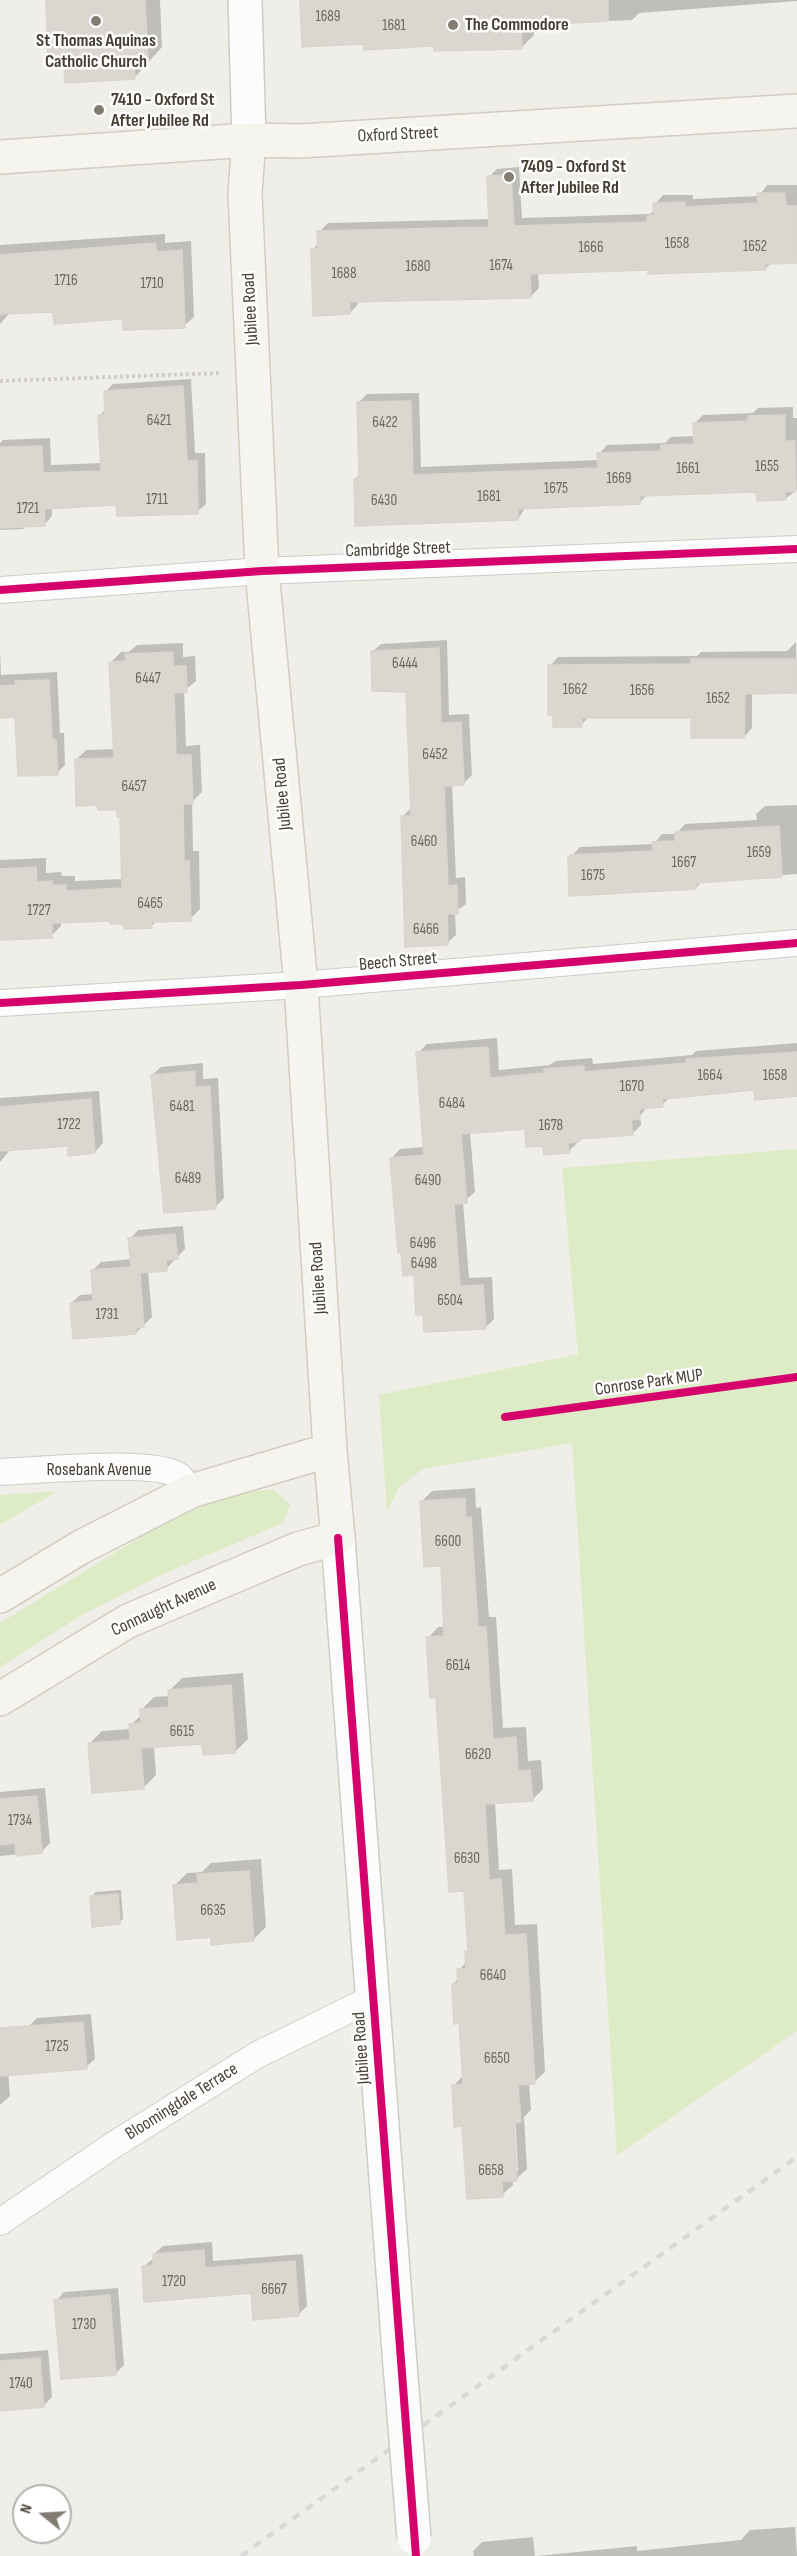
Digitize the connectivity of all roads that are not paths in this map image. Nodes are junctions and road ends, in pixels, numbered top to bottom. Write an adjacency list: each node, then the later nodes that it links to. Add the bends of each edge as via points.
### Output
1 (244, 0): 3 (street, Jubilee Road)
2 (797, 111): 3 (main road, Oxford Street, via 312,140)
3 (249, 140): 4 (main road, Oxford Street); 6 (main road, Jubilee Road, via 245,193)
4 (0, 157)
5 (797, 549): 6 (street, Cambridge Street)
6 (262, 571): 7 (street, Cambridge Street); 9 (main road, Jubilee Road)
7 (0, 590)
8 (797, 943): 9 (street, Beech Street)
9 (301, 985): 10 (street, Beech Street); 11 (main road, Jubilee Road)
10 (0, 1003)
11 (330, 1450): 13 (main road); 14 (main road, Jubilee Road)
12 (0, 1472): 13 (street, Rosebank Avenue, via 157,1469 178,1476)
13 (191, 1491): 15 (main road, via 81,1546)
14 (338, 1538): 16 (main road, Connaught Avenue, via 298,1549 128,1621); 17 (street, Jubilee Road)
15 (0, 1596)
16 (0, 1699)
17 (373, 1998): 18 (street, Bloomingdale Terrace, via 257,2055); 19 (street, Jubilee Road, bridge)
18 (0, 2222)
19 (415, 2547)

